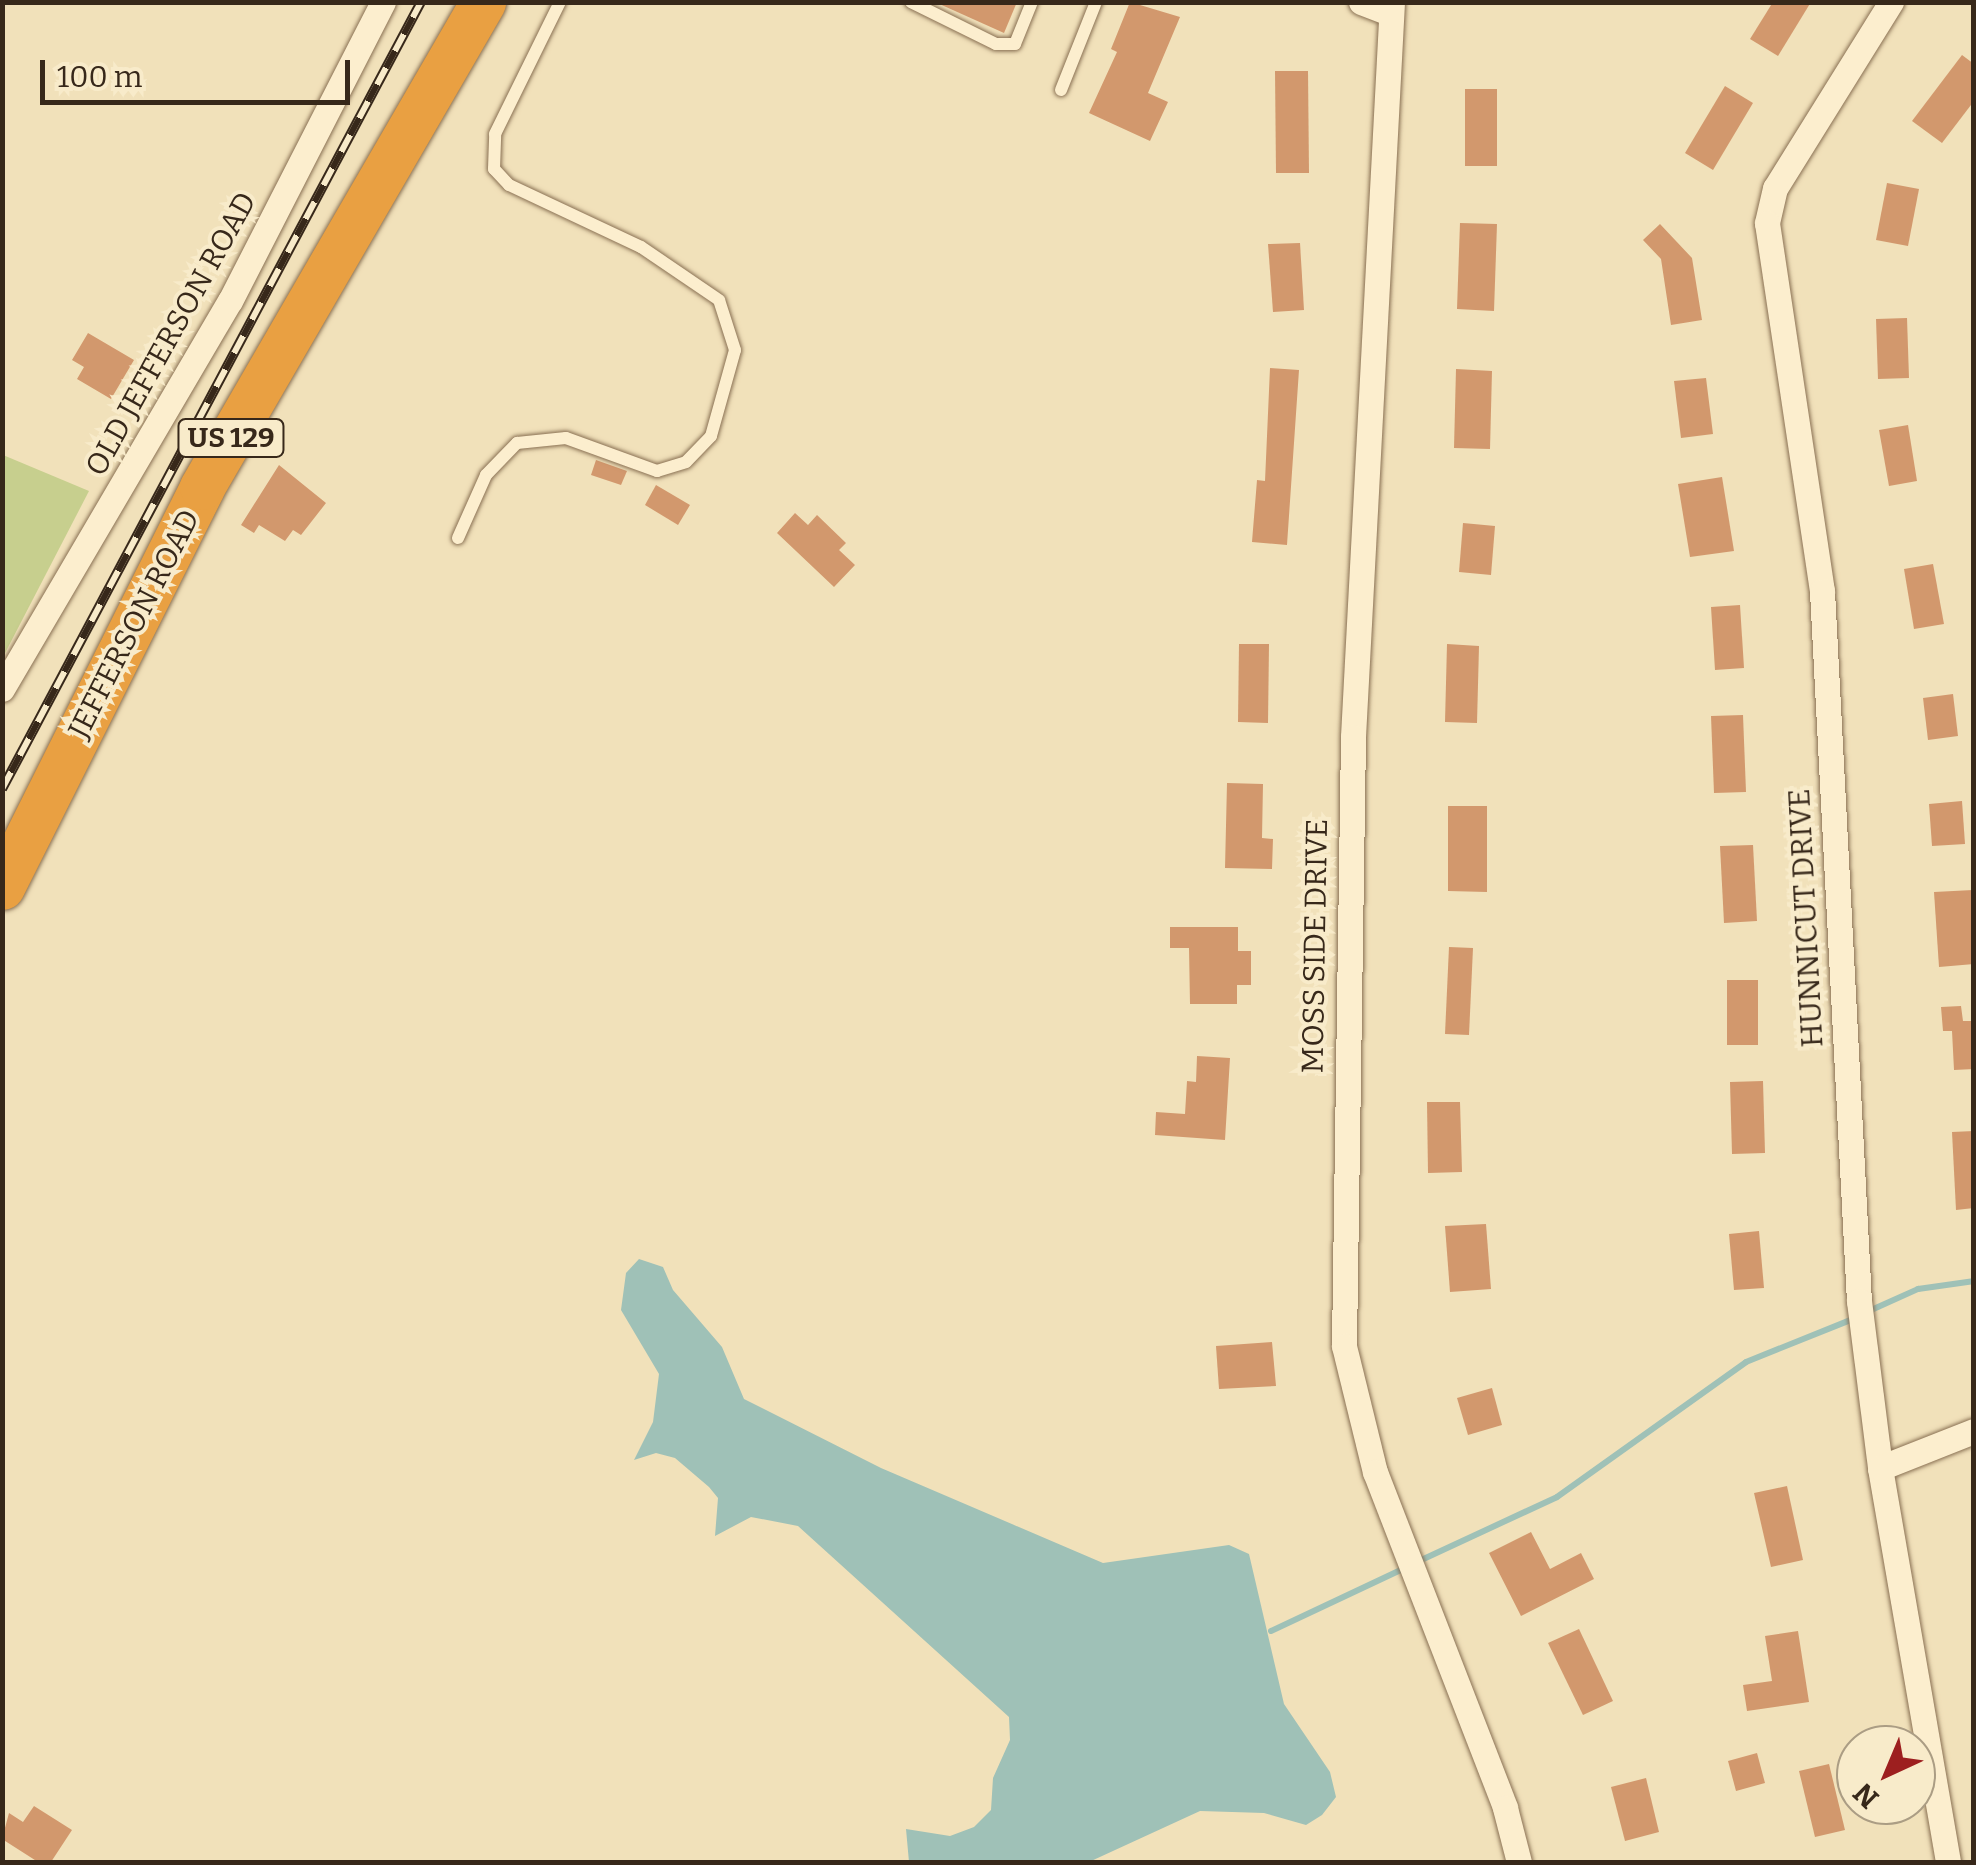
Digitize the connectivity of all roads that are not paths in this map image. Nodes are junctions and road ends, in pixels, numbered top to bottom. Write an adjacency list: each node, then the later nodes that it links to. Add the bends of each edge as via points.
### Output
1 (382, 2): 12 (street, OLD JEFFERSON ROAD, via 230,301)
2 (484, 2): 13 (highway, JEFFERSON ROAD / US 129, via 202,486)
3 (560, 2): 11 (lane, via 494,134 494,169 509,185 641,248 719,300 735,350 711,436 686,462 656,471 566,438 518,443 486,475)
4 (911, 2): 5 (lane, via 996,44 1015,44)
5 (1032, 2)
6 (1096, 2): 10 (lane)
7 (1361, 2): 9 (street)
8 (1892, 2): 15 (street, HUNNICUT DRIVE, via 1775,188 1767,212 1822,591 1859,1301)
9 (1390, 8): 16 (street, MOSS SIDE DRIVE, via 1348,886 1344,1346 1374,1472 1505,1808)
10 (1061, 90)
11 (458, 538)
12 (2, 690)
13 (2, 887)
14 (1974, 1430): 15 (street)
15 (1880, 1468): 17 (street, HUNNICUT DRIVE)
16 (1519, 1862)
17 (1948, 1862)

